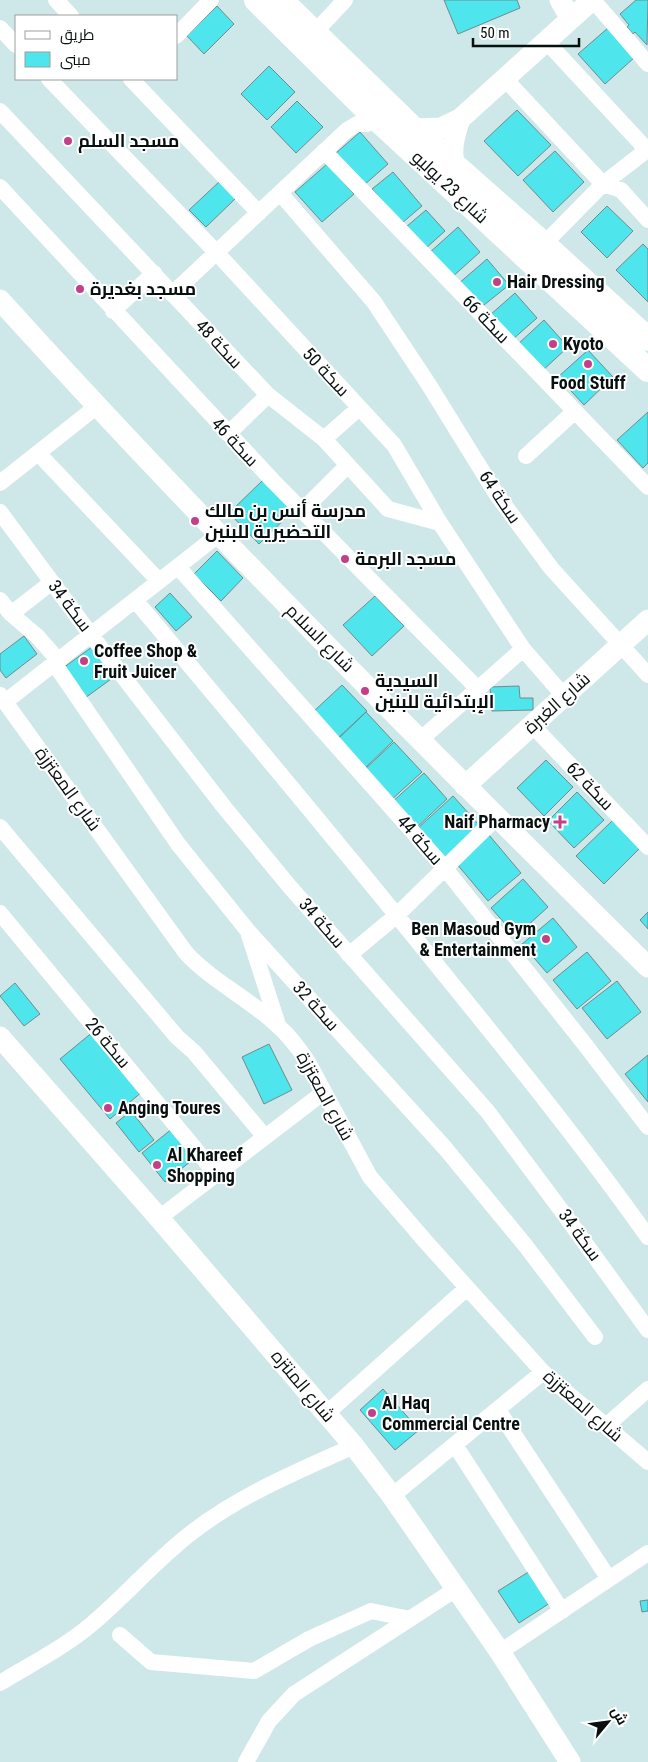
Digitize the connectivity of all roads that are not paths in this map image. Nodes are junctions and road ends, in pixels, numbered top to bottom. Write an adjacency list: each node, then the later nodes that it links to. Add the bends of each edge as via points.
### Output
1 (56, 0): 8 (street)
2 (212, 0): 12 (street)
3 (256, 0): 16 (main road, شارع 23 يوليو)
4 (281, 0): 11 (main road, شارع 23 يوليو)
5 (345, 0): 11 (street)
6 (560, 0): 9 (street)
7 (592, 0): 9 (street); 15 (street)
8 (70, 15)
9 (572, 19): 13 (street)
10 (0, 28): 14 (street)
11 (315, 32): 23 (main road, شارع 23 يوليو)
12 (178, 34)
13 (546, 41): 17 (street); 25 (street)
14 (15, 44)
15 (648, 64)
16 (335, 78): 21 (main road, شارع 23 يوليو); 24 (street, via 350,109)
17 (504, 79): 22 (street); 28 (street)
18 (50, 80): 34 (street, سكة 50)
19 (133, 80): 31 (street)
20 (0, 110): 35 (street, سكة 48)
21 (369, 112): 24 (street, via 367,124 357,124); 40 (main road, شارع 23 يوليو)
22 (460, 119): 23 (street, via 441,128); 27 (street, via 452,140)
23 (414, 129): 27 (main road, شارع 23 يوليو)
24 (347, 130): 26 (street)
25 (647, 149): 28 (street)
26 (324, 151): 30 (street); 44 (street, سكة 66)
27 (454, 165): 33 (main road, شارع 23 يوليو)
28 (603, 184): 32 (street, via 621,190); 33 (street)
29 (0, 187): 38 (street, سكة 46)
30 (280, 193): 31 (street); 64 (street, سكة 64, via 374,302 497,494 551,568)
31 (259, 213): 34 (street)
32 (648, 220)
33 (544, 244): 39 (main road, شارع 23 يوليو)
34 (216, 252): 36 (street); 43 (street, سكة 50)
35 (154, 273): 36 (street, سكة 48); 38 (street)
36 (172, 294): 41 (street, سكة 48)
37 (0, 300): 42 (street, شارع السلام)
38 (114, 310): 45 (street, سكة 46)
39 (648, 338)
40 (648, 370)
41 (268, 395): 45 (street); 46 (street, سكة 48)
42 (96, 407): 47 (street); 55 (street, شارع السلام)
43 (360, 408): 46 (street); 54 (street, سكة 50, via 394,445)
44 (575, 411): 48 (street); 51 (street, سكة 66)
45 (228, 434): 52 (street, سكة 46)
46 (324, 439): 49 (street, سكة 48)
47 (38, 453): 50 (street); 58 (street)
48 (526, 456)
49 (348, 465): 52 (street); 54 (street, سكة 48, via 388,509)
50 (0, 483)
51 (648, 487)
52 (302, 511): 68 (street, سكة 46)
53 (0, 512): 57 (street, سكة 34)
54 (440, 524): 65 (street, سكة 50)
55 (218, 535): 56 (street); 72 (street, شارع السلام)
56 (178, 567): 58 (street); 77 (street, سكة 44)
57 (52, 582): 61 (street); 63 (street, سكة 34)
58 (159, 582): 60 (street)
59 (0, 600): 61 (street)
60 (135, 600): 63 (street); 79 (street)
61 (11, 614): 66 (street, سكة 32, via 38,636)
62 (648, 620): 64 (street, شارع الغبرة)
63 (91, 635): 66 (street); 81 (street, سكة 34, via 224,807)
64 (620, 646): 67 (street, سكة 64); 69 (street, شارع الغبرة)
65 (523, 649): 68 (street); 69 (street, سكة 50)
66 (56, 662): 70 (street); 80 (street, سكة 32, via 178,844)
67 (648, 675)
68 (478, 689): 72 (street)
69 (564, 696): 71 (street, شارع الغبرة)
70 (3, 698): 83 (street, شارع المعتززة, via 186,953 201,969)
71 (532, 725): 73 (street, شارع الغبرة); 76 (street, سكة 62)
72 (420, 740): 73 (street, شارع السلام)
73 (465, 786): 74 (street, شارع السلام)
74 (497, 817): 77 (street); 82 (street, شارع السلام)
75 (0, 827): 87 (street)
76 (648, 847)
77 (444, 867): 79 (street); 86 (street, سكة 44)
78 (0, 913): 88 (street, سكة 26)
79 (397, 915): 81 (street); 90 (street)
80 (248, 931): 83 (street); 93 (street, سكة 32, via 445,1148)
81 (350, 954): 92 (street, سكة 34, via 488,1112)
82 (648, 967)
83 (278, 1025): 85 (street, شارع المعتززة, via 296,1044)
84 (0, 1037): 89 (street, شارع المنتزه)
85 (324, 1092): 87 (street); 91 (street, شارع المعتززة, via 370,1177)
86 (648, 1127)
87 (265, 1136): 88 (street)
88 (216, 1174): 89 (street)
89 (159, 1218): 97 (street, شارع المنتزه)
90 (648, 1237)
91 (467, 1288): 94 (street, شارع المعتززة); 97 (street)
92 (648, 1330)
93 (595, 1337)
94 (543, 1372): 96 (street); 98 (street, شارع المعتززة)
95 (648, 1388): 98 (street)
96 (498, 1410): 99 (street); 104 (street)
97 (327, 1413): 100 (street, شارع المنتزه)
98 (606, 1426): 101 (street, شارع المعتززة)
99 (455, 1445): 102 (street); 106 (street)
100 (354, 1446): 102 (street, شارع المنتزه); 110 (street, via 269,1484 191,1533 93,1623 66,1644)
101 (648, 1462)
102 (392, 1496): 105 (street, شارع المنتزه)
103 (648, 1553): 104 (street)
104 (609, 1579): 106 (street)
105 (456, 1589): 107 (street); 109 (street, شارع المنتزه)
106 (562, 1611): 109 (street)
107 (410, 1619): 108 (street, via 371,1610 309,1639 254,1671 150,1662); 111 (street, via 294,1694 269,1721)
108 (120, 1635)
109 (500, 1652): 112 (street, شارع المنتزه)
110 (0, 1682)
111 (246, 1762)
112 (570, 1762)

